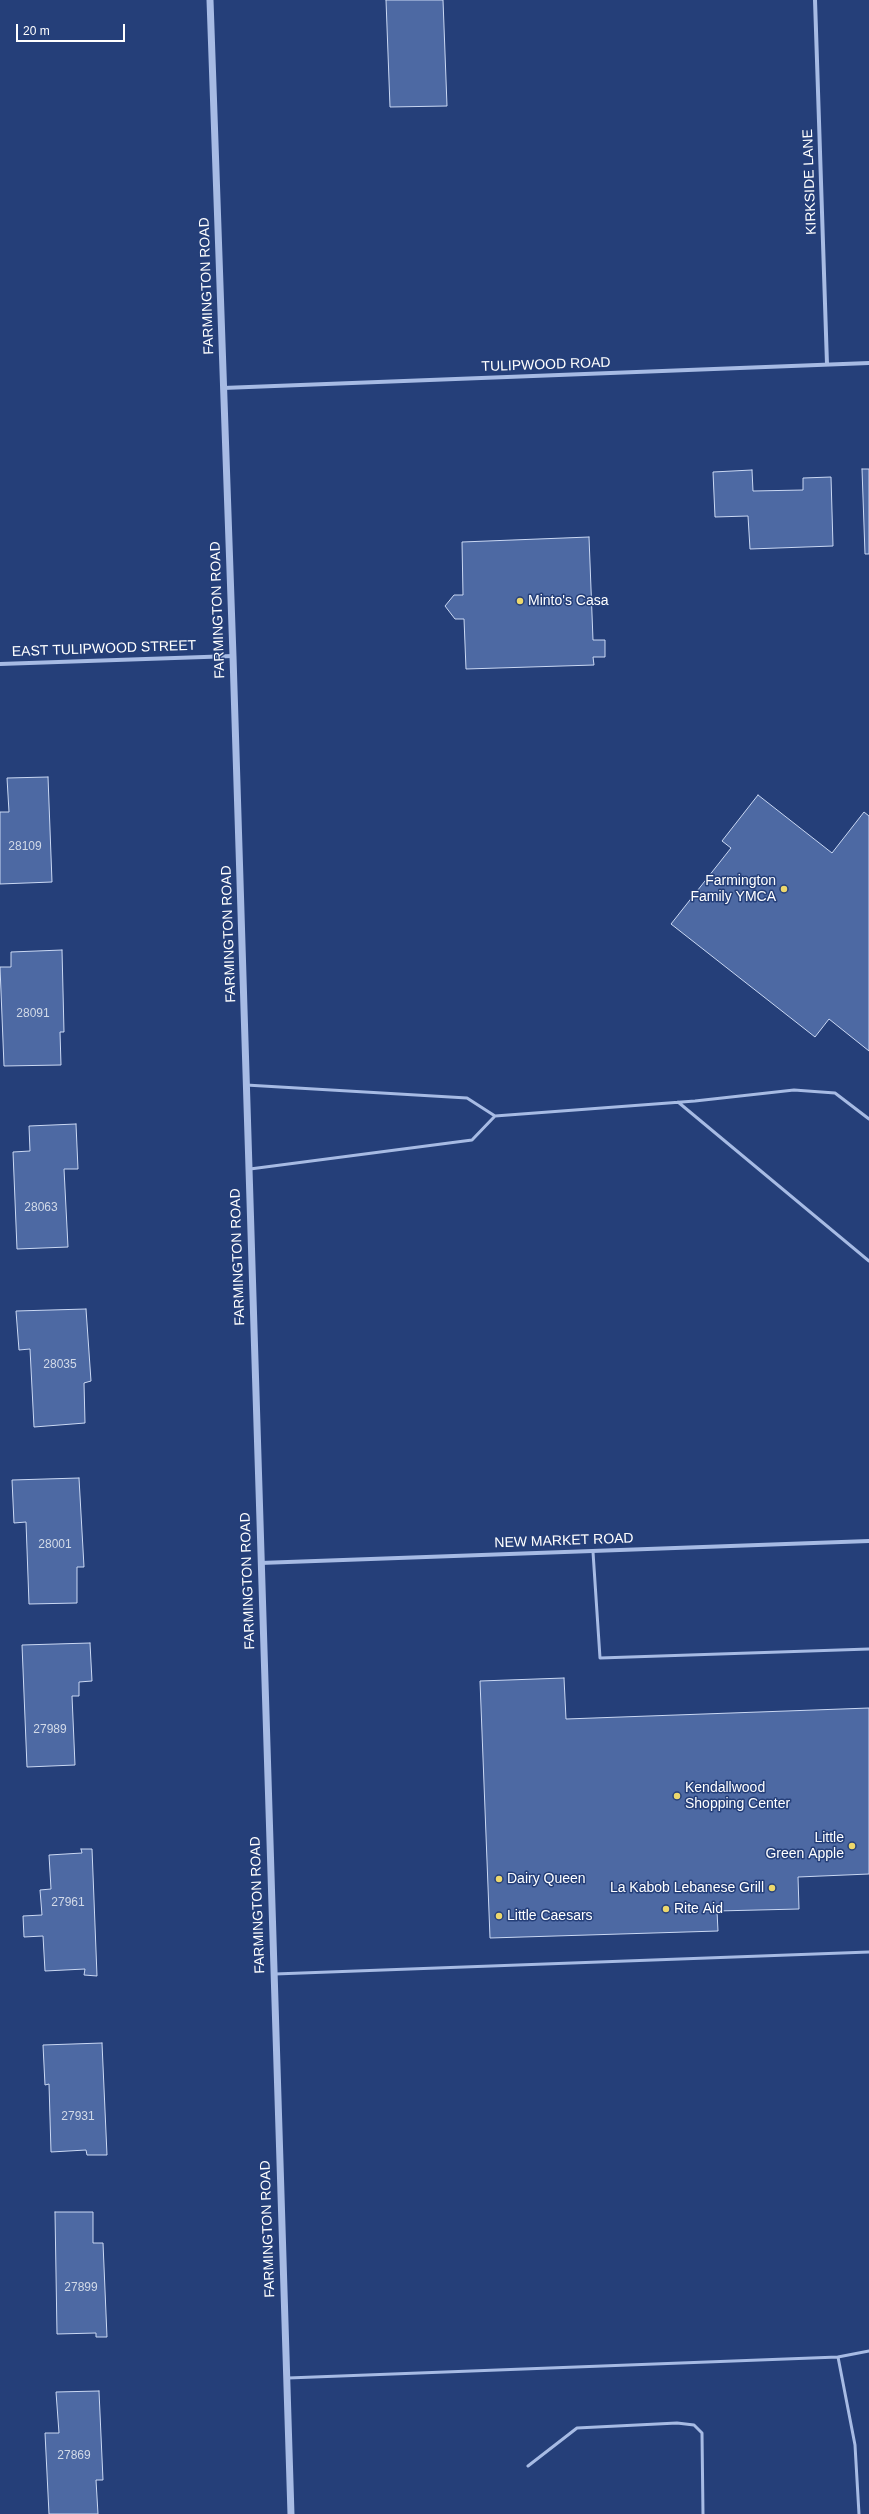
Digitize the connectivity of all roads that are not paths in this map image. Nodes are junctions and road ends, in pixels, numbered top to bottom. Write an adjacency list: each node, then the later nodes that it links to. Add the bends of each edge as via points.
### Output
1 (210, 0): 5 (street, FARMINGTON ROAD)
2 (815, 0): 4 (street, KIRKSIDE LANE)
3 (869, 363): 4 (street, TULIPWOOD ROAD)
4 (827, 364): 5 (street, TULIPWOOD ROAD)
5 (223, 388): 6 (street, FARMINGTON ROAD)
6 (233, 656): 7 (street, EAST TULIPWOOD STREET); 8 (street, FARMINGTON ROAD)
7 (0, 664)
8 (246, 1085): 10 (lane, via 467,1098); 12 (street, FARMINGTON ROAD)
9 (678, 1102): 10 (lane); 11 (lane, via 794,1090 835,1093); 13 (lane)
10 (495, 1116): 12 (lane, via 472,1140)
11 (869, 1119)
12 (248, 1169): 16 (street, FARMINGTON ROAD)
13 (869, 1261)
14 (869, 1541): 15 (street, NEW MARKET ROAD)
15 (593, 1552): 16 (street, NEW MARKET ROAD); 17 (lane, via 600,1658)
16 (260, 1563): 19 (street, FARMINGTON ROAD)
17 (869, 1649)
18 (869, 1952): 19 (lane)
19 (273, 1974): 22 (street, FARMINGTON ROAD)
20 (869, 2351): 21 (lane)
21 (838, 2357): 22 (lane); 26 (lane, via 855,2445)
22 (286, 2378): 24 (street, FARMINGTON ROAD)
23 (528, 2466): 25 (lane, via 577,2428 677,2423 694,2425 702,2433)
24 (290, 2514)
25 (703, 2514)
26 (859, 2514)

